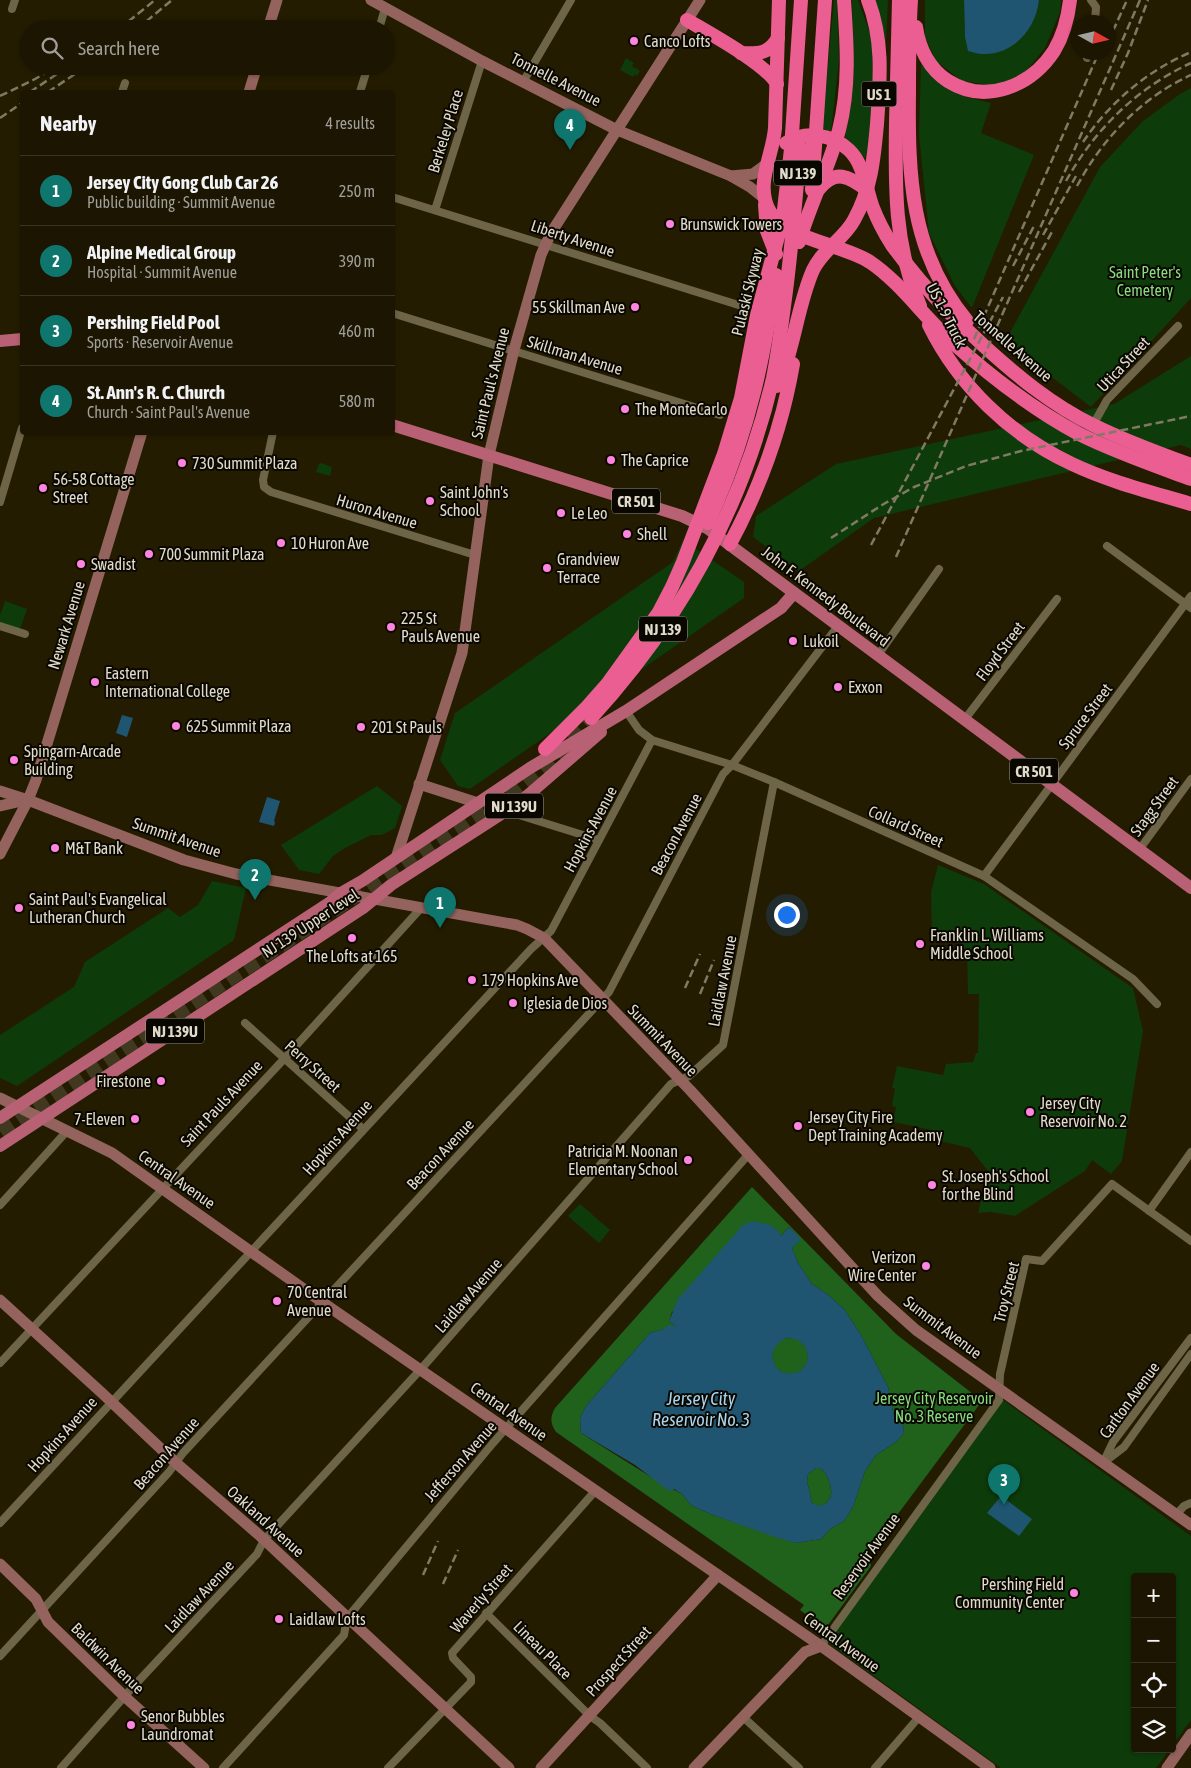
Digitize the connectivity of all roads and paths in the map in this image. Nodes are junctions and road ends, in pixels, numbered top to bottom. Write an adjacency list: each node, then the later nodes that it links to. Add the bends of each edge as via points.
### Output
1 (15, 0): 17 (street)
2 (277, 0): 19 (street)
3 (372, 0): 16 (street, Tonnelle Avenue)
4 (571, 0): 27 (street)
5 (700, 0): 21 (street, Saint Paul's Avenue)
6 (779, 0): 22 (highway)
7 (801, 0): 72 (highway, Pulaski Skyway / NJ 139, via 780,232 759,307 743,390)
8 (807, 0): 54 (highway, Pulaski Skyway / NJ 139, via 795,214)
9 (844, 0): 54 (highway, via 848,64 844,106 834,145 800,240)
10 (868, 0): 37 (highway, US 1, via 878,32 881,70 873,163)
11 (899, 0): 67 (highway, US 1-9 Truck, via 897,216 903,255 919,303 941,348 970,387 1003,420 1047,451 1083,469)
12 (913, 0): 13 (highway, via 918,40 930,64 956,86 989,92 1017,84 1043,64 1062,35); 50 (highway, via 908,135 912,195 932,265)
13 (1070, 0)
14 (1091, 0): 18 (street, via 1096,7)
15 (824, 2): 34 (highway)
16 (385, 8): 20 (street); 24 (street, Tonnelle Avenue)
17 (12, 9)
18 (1096, 15)
19 (271, 20)
20 (382, 20)
21 (687, 20): 23 (highway); 33 (street, Saint Paul's Avenue)
22 (778, 38): 23 (highway, via 766,52); 29 (highway)
23 (741, 53): 29 (highway)
24 (482, 61): 27 (street, Tonnelle Avenue); 40 (street, Berkeley Place)
25 (254, 75): 31 (street)
26 (365, 75): 32 (street)
27 (523, 82): 33 (street, Tonnelle Avenue)
28 (125, 83): 30 (street)
29 (777, 84): 35 (highway, via 774,137)
30 (123, 90)
31 (250, 90)
32 (361, 90)
33 (617, 130): 36 (street, Tonnelle Avenue); 43 (street, Saint Paul's Avenue)
34 (815, 135): 35 (highway, via 790,140); 37 (highway, Tonnelle Avenue, via 837,142 851,153); 41 (highway, via 813,186); 42 (highway, via 792,193)
35 (768, 163): 36 (street, via 749,175); 39 (highway, via 763,183)
36 (731, 176): 39 (street, Tonnelle Avenue)
37 (867, 190): 41 (highway, via 849,178 834,177 822,185); 44 (highway, via 851,226); 50 (highway, Tonnelle Avenue, via 891,244 924,286)
38 (395, 198): 40 (street, Liberty Avenue)
39 (765, 200): 42 (highway, Tonnelle Avenue, via 775,219); 45 (highway, via 767,231)
40 (435, 210): 43 (street, Liberty Avenue)
41 (806, 210): 42 (highway)
42 (789, 229): 44 (highway, Tonnelle Avenue); 45 (highway); 46 (highway)
43 (545, 244): 48 (street, Liberty Avenue); 55 (street, Saint Paul's Avenue)
44 (832, 245): 47 (highway, via 814,268); 65 (highway, Tonnelle Avenue, via 861,257 879,269 951,340 1030,404 1090,440)
45 (778, 258): 46 (highway)
46 (776, 273): 72 (highway, via 762,360 746,424 718,500)
47 (804, 300): 56 (highway, via 789,359); 68 (highway, via 790,380 774,442 756,493)
48 (745, 307)
49 (395, 313): 55 (street, Skillman Avenue)
50 (961, 319): 58 (highway, Tonnelle Avenue, via 1013,372 1043,395)
51 (1178, 326): 58 (street, Utica Street, via 1107,400)
52 (20, 340): 53 (main road)
53 (0, 341)
54 (779, 346): 56 (highway, Pulaski Skyway / NJ 139)
55 (514, 350): 57 (street, Skillman Avenue); 63 (street, Saint Paul's Avenue)
56 (766, 406): 82 (highway, Pulaski Skyway / NJ 139, via 739,489 703,564 664,628 616,690)
57 (720, 415)
58 (1093, 425): 64 (highway, Tonnelle Avenue)
59 (395, 426): 63 (main road, John F. Kennedy Boulevard / CR 501)
60 (20, 435): 66 (street)
61 (141, 435): 92 (street, Newark Avenue)
62 (272, 435): 70 (street, Huron Avenue, via 263,480 264,487 271,492)
63 (489, 455): 68 (main road, John F. Kennedy Boulevard / CR 501, via 687,518); 70 (street, Saint Paul's Avenue)
64 (1191, 465)
65 (1191, 479)
66 (0, 502)
67 (1191, 504)
68 (728, 542): 73 (main road, John F. Kennedy Boulevard / CR 501)
69 (1107, 546): 76 (street)
70 (475, 555): 89 (street, Saint Paul's Avenue, via 462,653)
71 (939, 569): 80 (street)
72 (680, 577): 82 (highway, NJ 139, via 659,619 630,660 619,667)
73 (794, 593): 78 (main road, John F. Kennedy Boulevard / CR 501); 81 (main road, NJ 139 Upper Level / NJ 139U, via 781,608)
74 (1191, 596): 76 (street, Spruce Street)
75 (1057, 599): 83 (street, Floyd Street)
76 (1188, 606): 90 (street, Spruce Street)
77 (0, 626): 79 (street)
78 (838, 626): 80 (main road, John F. Kennedy Boulevard / CR 501); 86 (street, Beacon Avenue)
79 (25, 634)
80 (878, 655): 83 (main road, John F. Kennedy Boulevard / CR 501)
81 (626, 711): 84 (street, Collard Street, via 639,730); 93 (main road, NJ 139 Upper Level / NJ 139U, via 556,751); 95 (main road, NJ 139 Upper Level / NJ 139U)
82 (588, 713): 85 (highway, NJ 139)
83 (965, 719): 90 (main road, John F. Kennedy Boulevard / CR 501)
84 (652, 740): 86 (street, Collard Street); 96 (street, Hopkins Avenue)
85 (545, 748)
86 (732, 765): 88 (street, Collard Street); 106 (street, Beacon Avenue, via 723,774 609,992)
87 (1191, 779): 97 (street, Stagg Street)
88 (774, 782): 100 (street, Collard Street); 110 (street, Laidlaw Avenue, via 723,1045 689,1076)
89 (419, 784): 93 (street); 99 (street, Saint Paul's Avenue)
90 (1052, 784): 97 (main road, John F. Kennedy Boulevard / CR 501); 100 (street, Spruce Street)
91 (0, 791): 92 (street, Summit Avenue)
92 (28, 800): 94 (street); 98 (street, Newark Avenue); 102 (street, Summit Avenue, via 209,868)
93 (478, 803): 99 (main road, NJ 139 Upper Level / NJ 139U)
94 (0, 806)
95 (506, 812): 96 (street); 103 (main road, NJ 139 Upper Level / NJ 139U, via 391,885)
96 (599, 840): 105 (street, Hopkins Avenue, via 556,924)
97 (1139, 850): 101 (main road, John F. Kennedy Boulevard / CR 501)
98 (0, 854)
99 (396, 858): 102 (main road, NJ 139 Upper Level / NJ 139U)
100 (984, 876): 107 (street, Collard Street, via 1133,979)
101 (1191, 888)
102 (341, 893): 103 (street, Summit Avenue); 112 (main road, NJ 139 Upper Level / NJ 139U)
103 (375, 899): 104 (street, Summit Avenue); 114 (main road, NJ 139 Upper Level / NJ 139U)
104 (422, 908): 105 (street, Summit Avenue, via 517,925); 109 (street, Saint Pauls Avenue)
105 (544, 938): 106 (street, Summit Avenue); 115 (street, Hopkins Avenue, via 531,948)
106 (602, 999): 110 (street, Summit Avenue); 126 (street, Beacon Avenue)
107 (1157, 1004)
108 (245, 1023): 109 (street, Perry Street)
109 (284, 1059): 115 (street, Perry Street); 120 (street, Saint Pauls Avenue)
110 (679, 1080): 119 (street, Summit Avenue); 131 (street, Laidlaw Avenue, via 671,1084)
111 (0, 1098): 112 (street, Central Avenue)
112 (18, 1107): 113 (main road, NJ 139 Upper Level / NJ 139U); 114 (street, Central Avenue)
113 (0, 1118)
114 (42, 1119): 116 (street, Central Avenue); 117 (main road, NJ 139 Upper Level / NJ 139U)
115 (363, 1129): 124 (street, Hopkins Avenue)
116 (67, 1131): 120 (street, Central Avenue, via 112,1153); 121 (street)
117 (0, 1146)
118 (1191, 1152): 122 (street)
119 (748, 1155): 132 (street, Summit Avenue, via 894,1312); 134 (street, Jefferson Avenue)
120 (162, 1188): 124 (street, Central Avenue); 127 (street, Saint Pauls Avenue)
121 (0, 1205)
122 (1149, 1211): 123 (street); 132 (street, Troy Street, via 1112,1184 1042,1261 1026,1259 1000,1374)
123 (1191, 1241)
124 (251, 1251): 126 (street, Central Avenue); 133 (street, Hopkins Avenue)
125 (0, 1300): 127 (street, Oakland Avenue)
126 (322, 1302): 131 (street, Central Avenue); 135 (street, Beacon Avenue)
127 (31, 1329): 130 (street, Saint Pauls Avenue); 133 (street, Oakland Avenue)
128 (1190, 1341): 136 (street, Carlton Avenue, via 1114,1442)
129 (1191, 1354): 136 (street, Carlton Avenue, via 1124,1447)
130 (0, 1363)
131 (421, 1369): 134 (street, Central Avenue); 142 (street, Laidlaw Avenue)
132 (1000, 1389): 136 (street, Summit Avenue); 148 (street, Reservoir Avenue, via 999,1400)
133 (111, 1401): 135 (street, Oakland Avenue); 140 (street, Hopkins Avenue)
134 (506, 1429): 137 (street, Central Avenue); 147 (street, Jefferson Avenue)
135 (176, 1463): 142 (street, Oakland Avenue); 145 (street, Beacon Avenue)
136 (1103, 1463): 139 (street, Summit Avenue)
137 (596, 1490): 144 (street, Central Avenue); 146 (street, Waverly Street)
138 (1191, 1503): 139 (street)
139 (1176, 1515): 141 (street, Summit Avenue)
140 (0, 1523)
141 (1191, 1525)
142 (264, 1540): 147 (street, Oakland Avenue); 150 (street, Laidlaw Avenue, via 257,1554)
143 (0, 1564): 145 (street, Baldwin Avenue, via 36,1599)
144 (718, 1575): 148 (street, Central Avenue); 152 (street, Prospect Street)
145 (42, 1611): 149 (street, Beacon Avenue); 150 (street, Baldwin Avenue, via 48,1622)
146 (486, 1613): 151 (street, Waverly Street, via 452,1653 452,1658 471,1677 471,1682); 152 (street, Lineau Place)
147 (347, 1618): 151 (street, Oakland Avenue); 158 (street, Jefferson Avenue, via 344,1635)
148 (821, 1646): 153 (street, Reservoir Avenue, via 805,1652); 154 (street, Central Avenue)
149 (0, 1656)
150 (124, 1696): 156 (street, Laidlaw Avenue); 157 (street, Baldwin Avenue)
151 (445, 1709): 159 (street, Waverly Street); 160 (street, Oakland Avenue)
152 (590, 1716): 161 (street, Prospect Street); 162 (street, Lineau Place)
153 (743, 1716): 163 (street, Reservoir Avenue); 164 (street)
154 (919, 1717): 165 (street); 166 (street, Central Avenue)
155 (1191, 1734): 167 (street)
156 (61, 1768)
157 (204, 1768)
158 (223, 1768)
159 (388, 1768)
160 (509, 1768)
161 (542, 1768)
162 (646, 1768)
163 (694, 1768)
164 (799, 1768)
165 (876, 1768)
166 (990, 1768)
167 (1167, 1768)

